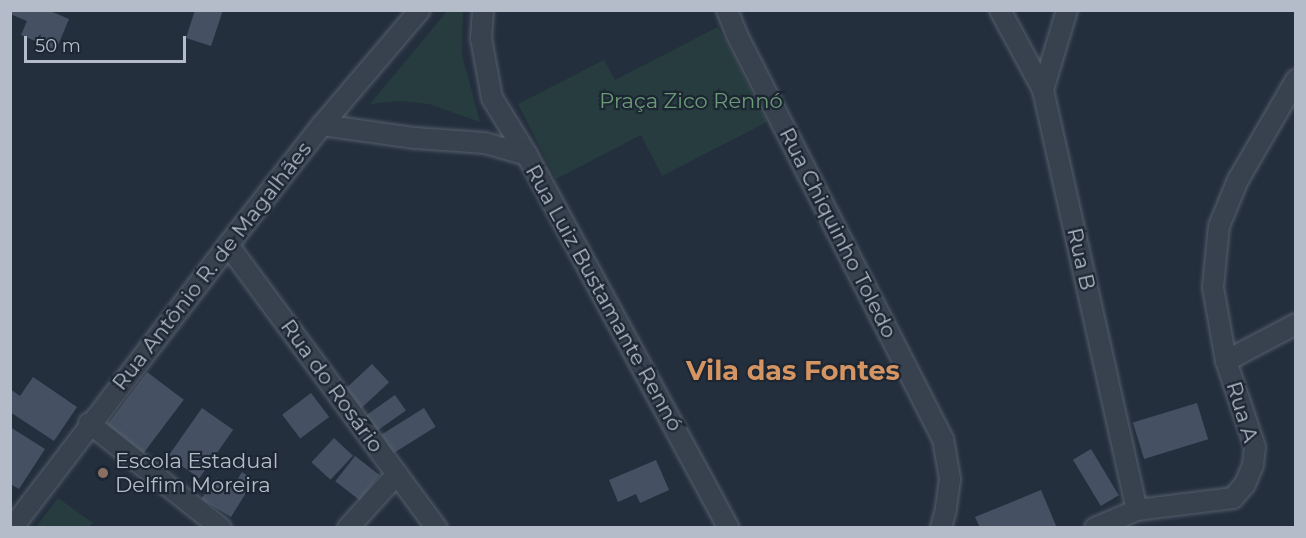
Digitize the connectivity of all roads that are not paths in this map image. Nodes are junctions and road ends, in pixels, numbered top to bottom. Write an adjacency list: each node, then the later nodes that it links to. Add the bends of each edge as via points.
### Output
1 (420, 10): 8 (street, Rua Antônio R. de Magalhães)
2 (483, 10): 9 (street, via 481,38 492,98)
3 (727, 10): 21 (street, Rua Chiquinho Toledo, via 944,440 950,479)
4 (1000, 10): 7 (street)
5 (1067, 10): 7 (street, Rua B)
6 (1296, 80): 12 (street, Rua A, via 1238,180 1219,226 1213,287)
7 (1043, 90): 15 (street, Rua B)
8 (322, 125): 9 (street, Rua Luiz Bustamante Rennó, via 485,143); 10 (street, Rua Antônio R. de Magalhães)
9 (527, 155): 20 (street, Rua Luiz Bustamante Rennó)
10 (228, 245): 13 (street, Rua Antônio R. de Magalhães); 14 (street, Rua do Rosário)
11 (1296, 324): 12 (street)
12 (1226, 361): 15 (street, Rua A, via 1255,447 1245,484 1233,498)
13 (89, 423): 16 (street, Rua Antônio R. de Magalhães); 17 (street)
14 (397, 474): 18 (street); 19 (street, Rua do Rosário)
15 (1137, 510): 22 (street, Rua A)
16 (12, 528)
17 (221, 528)
18 (348, 528)
19 (437, 528)
20 (729, 528)
21 (940, 528)
22 (1095, 528)

